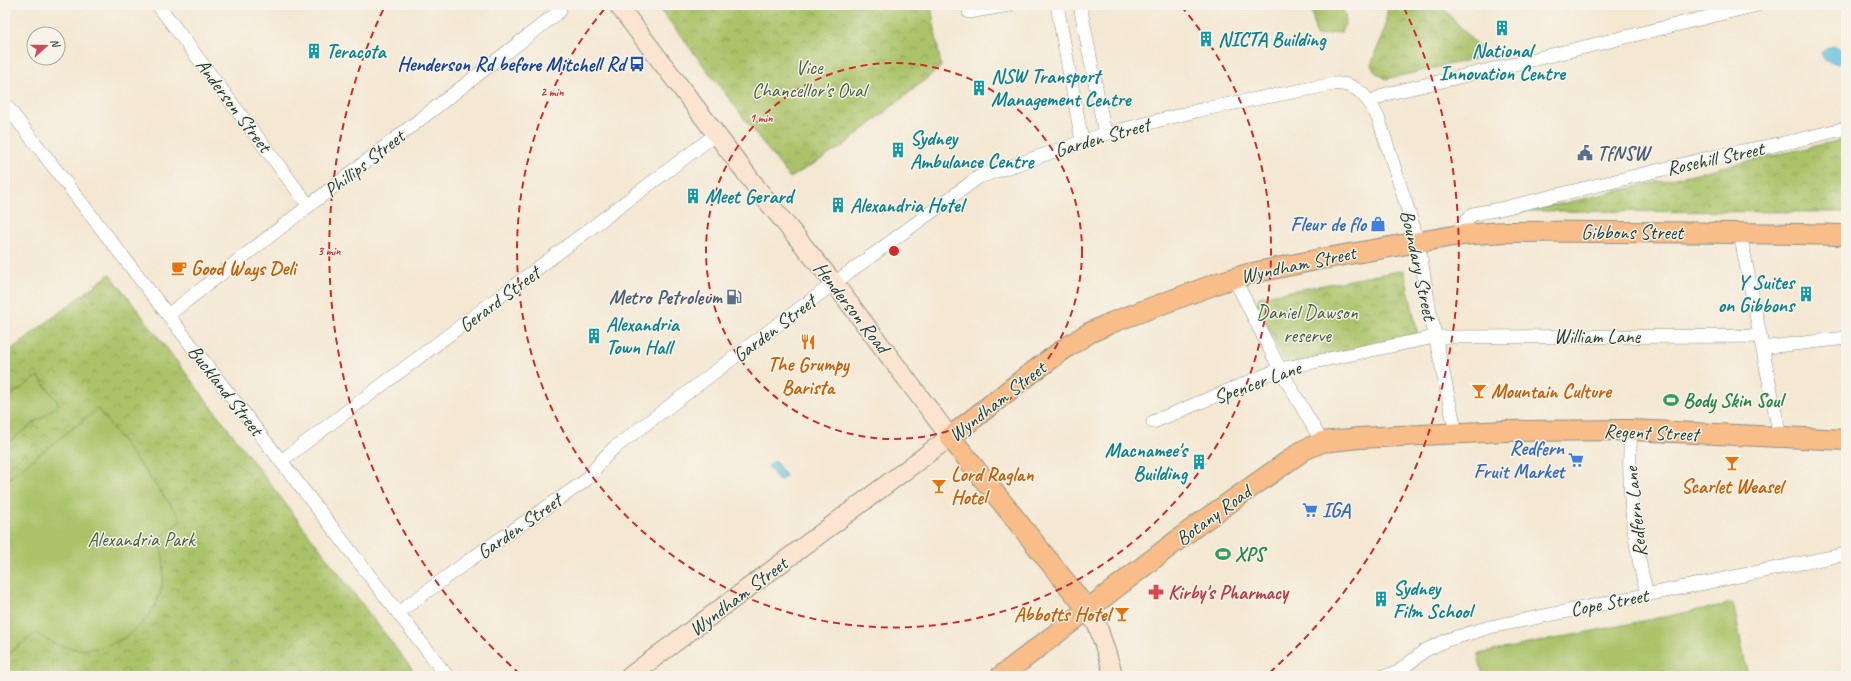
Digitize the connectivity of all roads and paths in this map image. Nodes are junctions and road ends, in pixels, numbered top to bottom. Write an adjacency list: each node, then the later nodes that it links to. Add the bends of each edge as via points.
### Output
1 (158, 5): 16 (street, Anderson Street)
2 (618, 5): 14 (main road, Henderson Road)
3 (1009, 5): 8 (street)
4 (1057, 5): 15 (street)
5 (1080, 5): 13 (street)
6 (1757, 5): 10 (street, via 1386,94)
7 (560, 11): 16 (street, Phillips Street)
8 (969, 12)
9 (1329, 85): 10 (street, Boundary Street, via 1341,83 1352,86); 13 (street, Garden Street, via 1204,109)
10 (1370, 102): 20 (street, Boundary Street, via 1379,120)
11 (5, 104): 23 (street, Buckland Street)
12 (1846, 128): 19 (street, Rosehill Street, via 1473,214)
13 (1106, 134): 15 (street, Garden Street)
14 (715, 135): 22 (main road, Henderson Road); 36 (street, Gerard Street)
15 (1082, 141): 22 (street, Garden Street, via 970,182)
16 (309, 206): 23 (street, Phillips Street)
17 (1740, 232): 18 (main road, Gibbons Street); 19 (main road, Gibbons Street, via 1528,232); 24 (street)
18 (1846, 235)
19 (1453, 236): 20 (main road, Gibbons Street)
20 (1418, 241): 21 (main road, Wyndham Street); 25 (street, Boundary Street)
21 (1234, 278): 28 (street); 32 (main road, Wyndham Street, via 1088,333 1026,377)
22 (834, 283): 32 (main road, Henderson Road); 40 (street, Garden Street, via 605,455 585,481 468,561)
23 (168, 315): 36 (street, Buckland Street)
24 (1760, 336): 25 (street, William Lane); 33 (street)
25 (1434, 337): 28 (street, Spencer Lane); 31 (street, Boundary Street)
26 (1846, 338): 27 (street)
27 (1769, 347)
28 (1280, 369): 29 (street, Spencer Lane); 35 (street)
29 (1153, 422)
30 (1631, 430): 31 (main road, Regent Street); 33 (main road, Regent Street); 38 (street, Redfern Lane, via 1633,516)
31 (1456, 433): 35 (main road, Botany Road)
32 (950, 437): 39 (main road, Henderson Road); 43 (main road, Wyndham Street)
33 (1780, 437): 34 (main road, Regent Street)
34 (1846, 440)
35 (1322, 442): 39 (main road, Botany Road, via 1304,450 1196,526)
36 (281, 461): 40 (street, Buckland Street)
37 (1846, 554): 38 (street, Cope Street)
38 (1647, 594): 41 (street, Cope Street, via 1522,619 1447,640 1424,651)
39 (1087, 609): 44 (main road, Botany Road); 45 (main road, via 1098,627)
40 (398, 613): 42 (street, Buckland Street)
41 (1399, 674): 46 (street, Cope Street)
42 (447, 676)
43 (630, 676)
44 (1001, 676)
45 (1114, 676)
46 (1382, 676)

